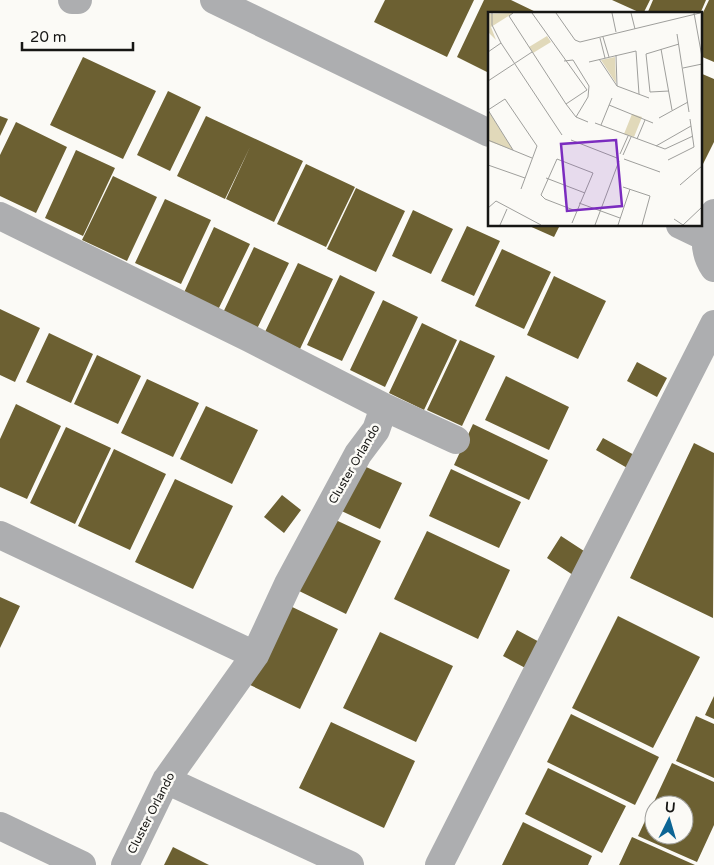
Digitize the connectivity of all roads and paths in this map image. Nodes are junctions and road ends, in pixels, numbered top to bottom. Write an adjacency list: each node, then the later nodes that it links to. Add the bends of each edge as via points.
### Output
1 (72, 0): 2 (street)
2 (78, 0)
3 (214, 0): 4 (street)
4 (488, 133)
5 (0, 216): 9 (street)
6 (710, 225): 7 (street, via 706,251)
7 (714, 268)
8 (714, 324): 18 (street)
9 (384, 407): 10 (street); 12 (street, Cluster Orlando, via 376,430 358,454 288,584)
10 (456, 440)
11 (0, 535): 12 (street)
12 (255, 655): 13 (street, Cluster Orlando)
13 (166, 780): 16 (street, Cluster Orlando); 17 (street)
14 (0, 826): 15 (street)
15 (82, 865)
16 (125, 865)
17 (350, 865)
18 (439, 865)

